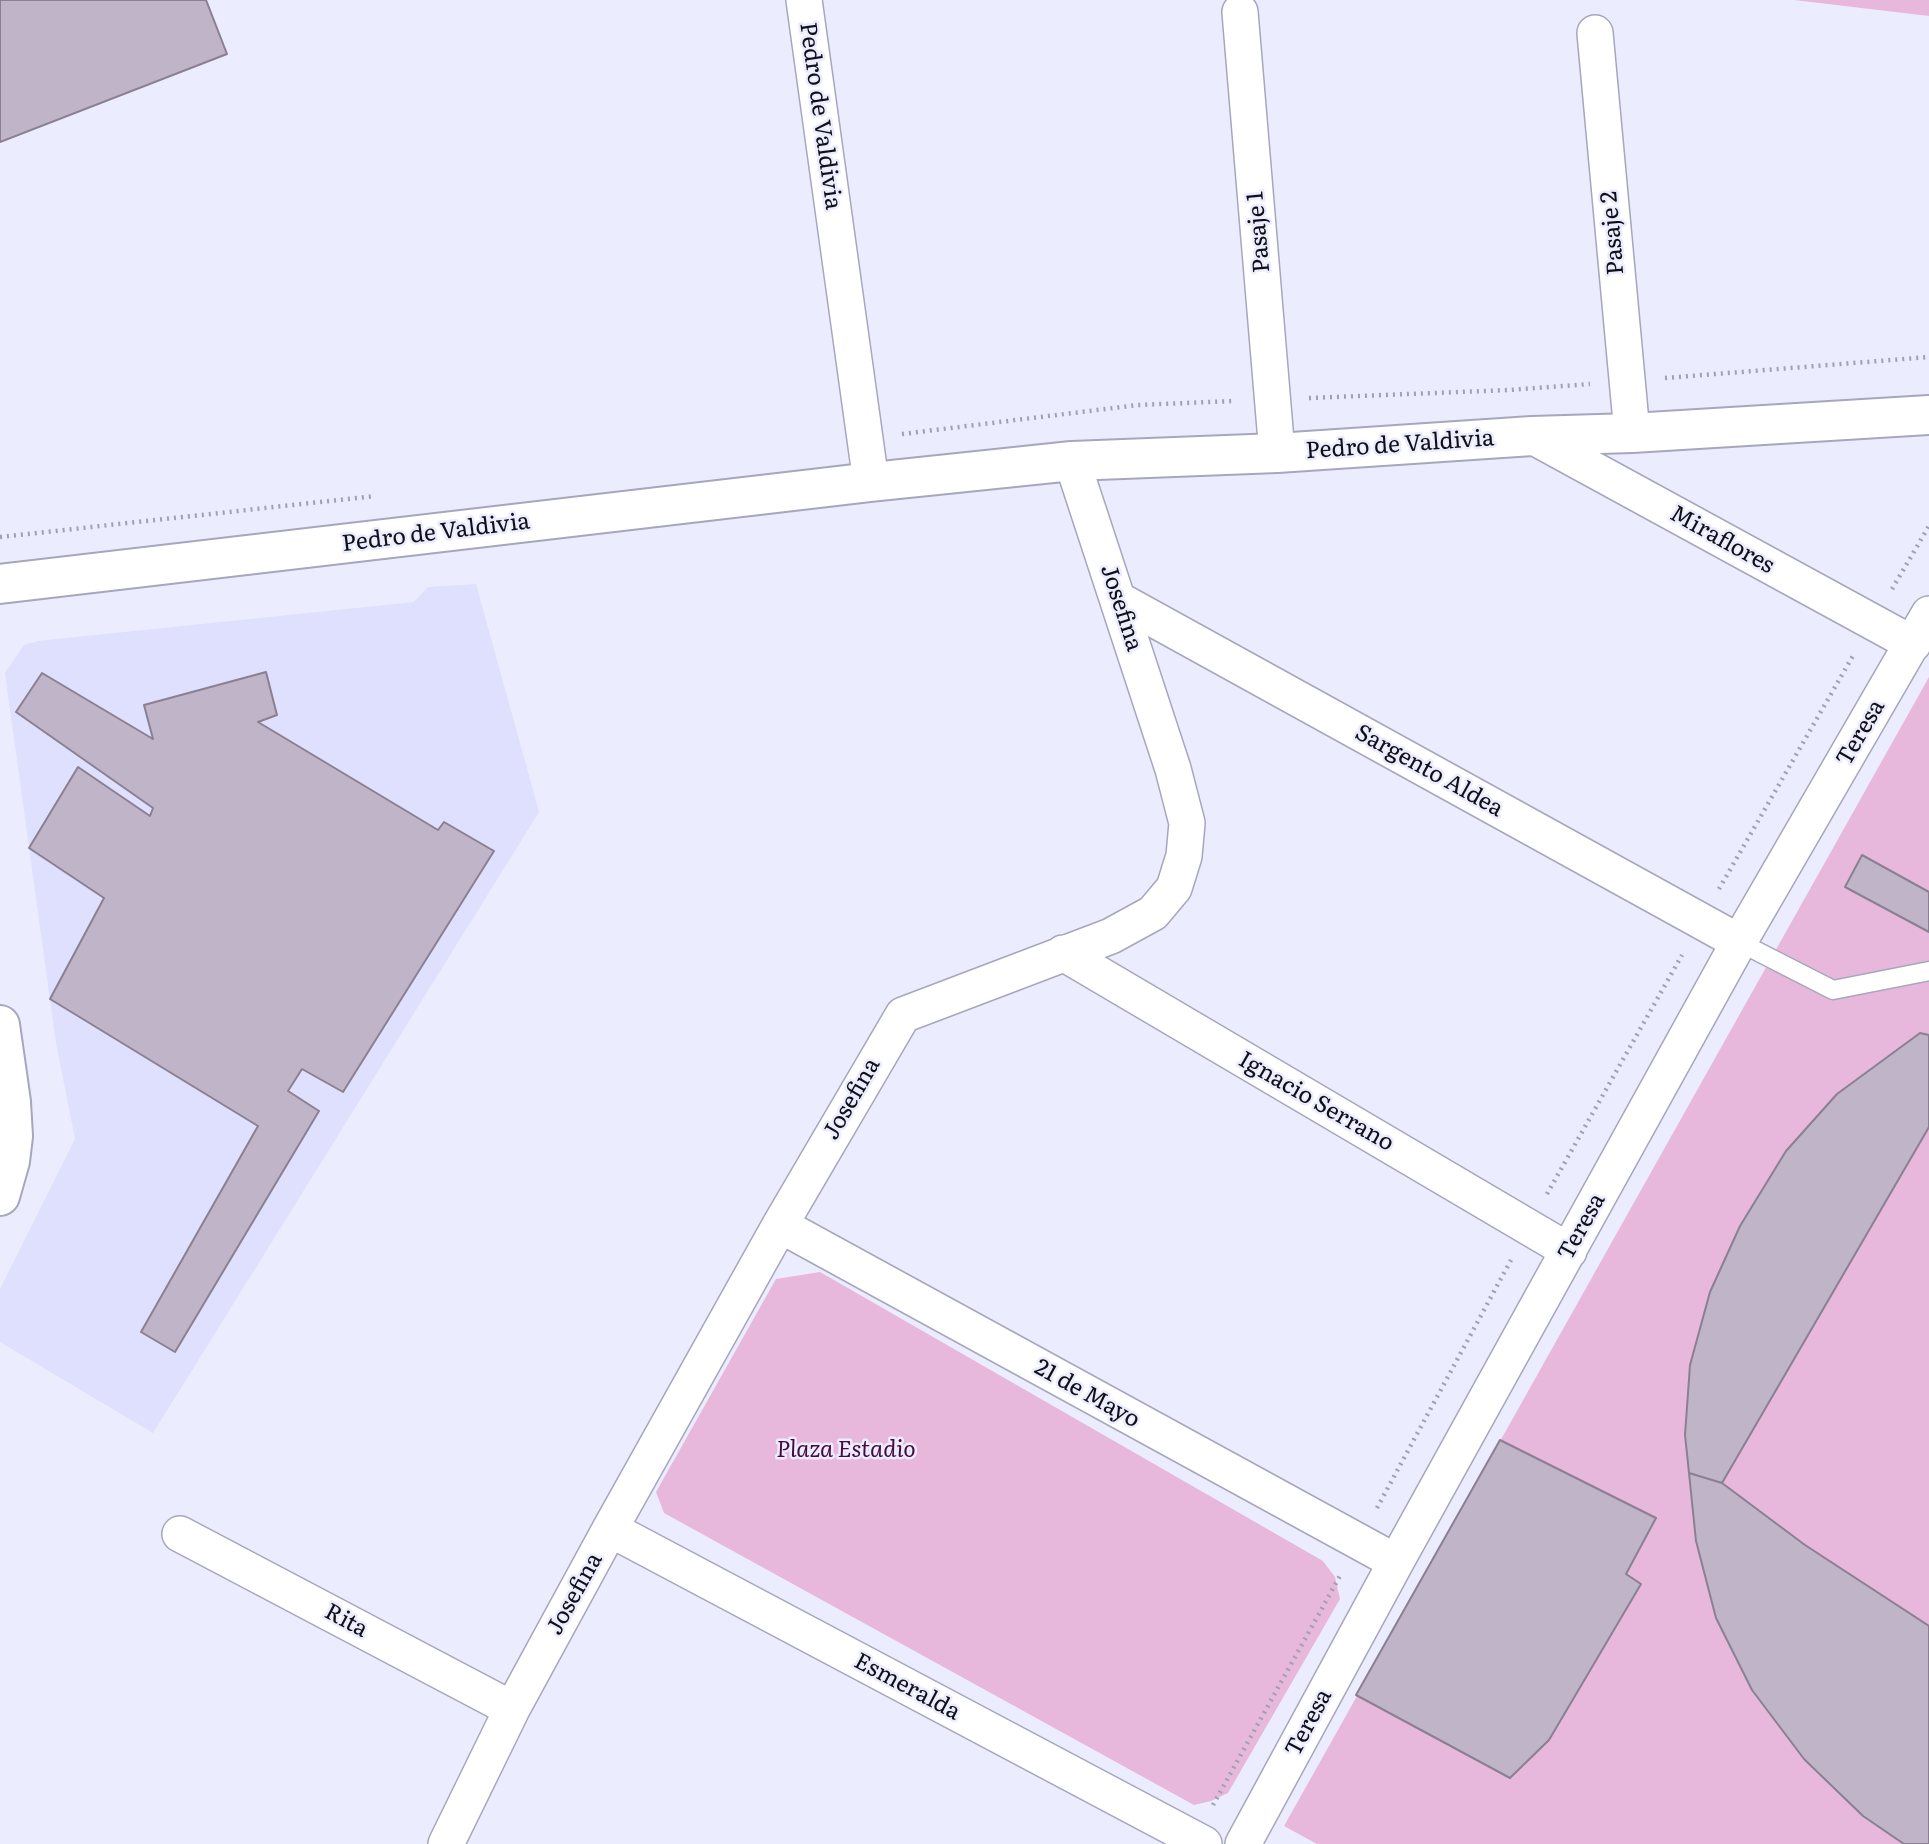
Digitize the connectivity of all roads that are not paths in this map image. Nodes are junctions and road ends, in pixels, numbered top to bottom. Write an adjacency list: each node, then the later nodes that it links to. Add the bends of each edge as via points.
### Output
1 (804, 0): 9 (street, Pedro de Valdivia)
2 (1240, 12): 7 (street, Pasaje 1)
3 (1595, 33): 5 (street, Pasaje 2)
4 (1929, 415): 5 (street, Pedro de Valdivia)
5 (1632, 433): 6 (street, Pedro de Valdivia)
6 (1532, 436): 7 (street, Pedro de Valdivia); 12 (street, Miraflores, via 1873,622)
7 (1277, 453): 8 (street, Pedro de Valdivia)
8 (1054, 462): 9 (street, Pedro de Valdivia); 11 (street, Josefina)
9 (871, 481): 10 (street, Pedro de Valdivia)
10 (0, 584)
11 (1119, 600): 13 (street, Sargento Aldea); 14 (street, Josefina, via 1187,823 1184,856 1174,888 1153,913 1111,936)
12 (1921, 629): 13 (street, Teresa)
13 (1739, 942): 15 (lane, via 1833,990); 19 (street, Teresa)
14 (1062, 953): 18 (street, Josefina, via 904,1015); 19 (street, Ignacio Serrano)
15 (1929, 971)
16 (0, 1025): 17 (street, via 12,1136)
17 (0, 1196)
18 (779, 1225): 20 (street, Josefina); 22 (street, 21 de Mayo)
19 (1569, 1251): 22 (street, Teresa)
20 (610, 1530): 23 (street, Josefina); 24 (street, Esmeralda)
21 (180, 1534): 23 (street, Rita)
22 (1395, 1562): 26 (street, Teresa)
23 (512, 1709): 25 (street, Josefina)
24 (1199, 1841)
25 (446, 1844)
26 (1243, 1844)

